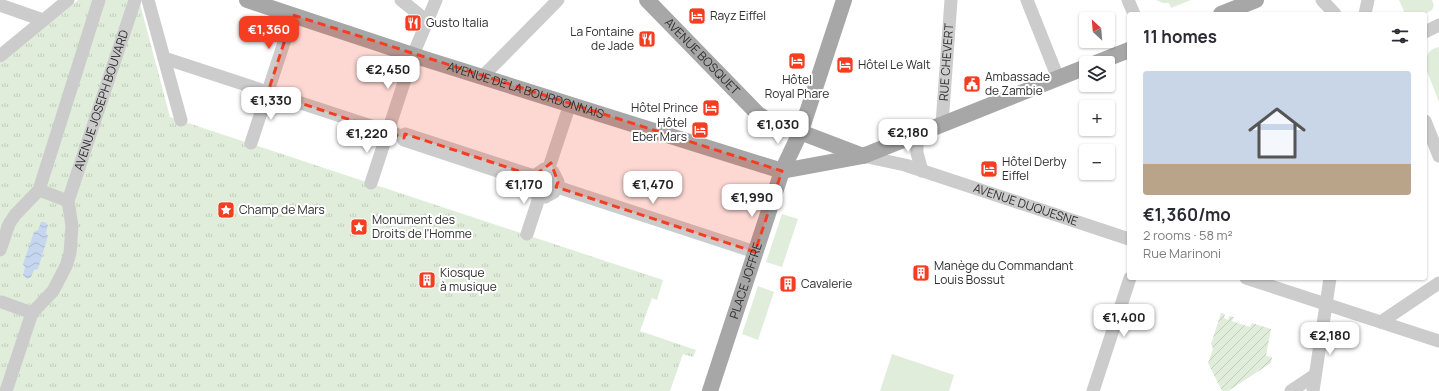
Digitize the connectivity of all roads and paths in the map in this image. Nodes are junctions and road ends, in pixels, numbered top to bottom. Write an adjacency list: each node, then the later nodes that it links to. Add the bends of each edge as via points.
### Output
1 (68, 0): 23 (street)
2 (99, 0): 52 (street)
3 (135, 0): 53 (street, AVENUE JOSEPH BOUVARD)
4 (148, 0): 31 (street)
5 (248, 0): 22 (main road, AVENUE DE LA BOURDONNAIS)
6 (401, 0): 24 (street)
7 (436, 0): 24 (street)
8 (558, 0): 34 (street)
9 (844, 0): 40 (main road, PLACE JOFFRE)
10 (951, 0): 38 (street, RUE CHEVERT)
11 (1027, 0): 33 (street)
12 (1128, 0): 18 (street)
13 (1256, 0): 19 (main road)
14 (1322, 0): 20 (street)
15 (1368, 0): 21 (street)
16 (651, 1): 40 (main road, AVENUE BOSQUET, via 758,114 766,120)
17 (0, 5): 23 (street)
18 (1133, 12)
19 (1226, 12)
20 (1333, 12)
21 (1365, 12)
22 (293, 15): 28 (main road, AVENUE DE LA BOURDONNAIS); 35 (street)
23 (43, 20): 29 (street)
24 (427, 21): 28 (street)
25 (1439, 25): 26 (street)
26 (1427, 31)
27 (1127, 51): 30 (main road)
28 (413, 55): 34 (main road, AVENUE DE LA BOURDONNAIS); 41 (street)
29 (0, 56)
30 (1114, 56)
31 (164, 58): 35 (street); 37 (street)
32 (1079, 68): 33 (main road)
33 (1055, 71): 38 (main road)
34 (482, 77): 36 (main road, AVENUE DE LA BOURDONNAIS)
35 (268, 92): 41 (street); 44 (street)
36 (570, 104): 47 (street); 48 (main road, AVENUE DE LA BOURDONNAIS)
37 (181, 120)
38 (942, 124): 42 (main road)
39 (1427, 126): 46 (street)
40 (801, 131): 45 (main road, AVENUE BOSQUET); 48 (main road, PLACE JOFFRE)
41 (388, 132): 43 (street); 50 (street)
42 (917, 134): 45 (main road); 49 (street, via 917,153)
43 (404, 138): 47 (street, via 405,134 534,176 544,169); 51 (street)
44 (251, 144)
45 (863, 156): 48 (main road); 49 (street, AVENUE DUQUESNE)
46 (1439, 156)
47 (548, 170): 51 (street, via 554,172 558,182)
48 (782, 171): 57 (main road, PLACE JOFFRE)
49 (922, 171): 55 (street, AVENUE DUQUESNE)
50 (371, 183)
51 (547, 188): 54 (street); 57 (street)
52 (39, 190): 53 (street); 56 (street, via 9,224)
53 (68, 201): 64 (street, via 72,226 70,253 66,266 53,291)
54 (527, 234)
55 (1127, 238)
56 (0, 250)
57 (755, 252): 69 (main road, PLACE JOFFRE)
58 (1129, 280): 70 (street)
59 (1252, 280): 63 (street)
60 (1330, 280): 63 (street)
61 (1439, 284): 65 (street)
62 (1, 300): 64 (street)
63 (1326, 304): 65 (street); 67 (street)
64 (32, 313): 68 (street)
65 (1381, 322): 66 (street)
66 (1439, 341)
67 (1315, 375): 71 (street); 72 (street)
68 (6, 391)
69 (710, 391)
70 (1093, 391)
71 (1291, 391)
72 (1313, 391)

